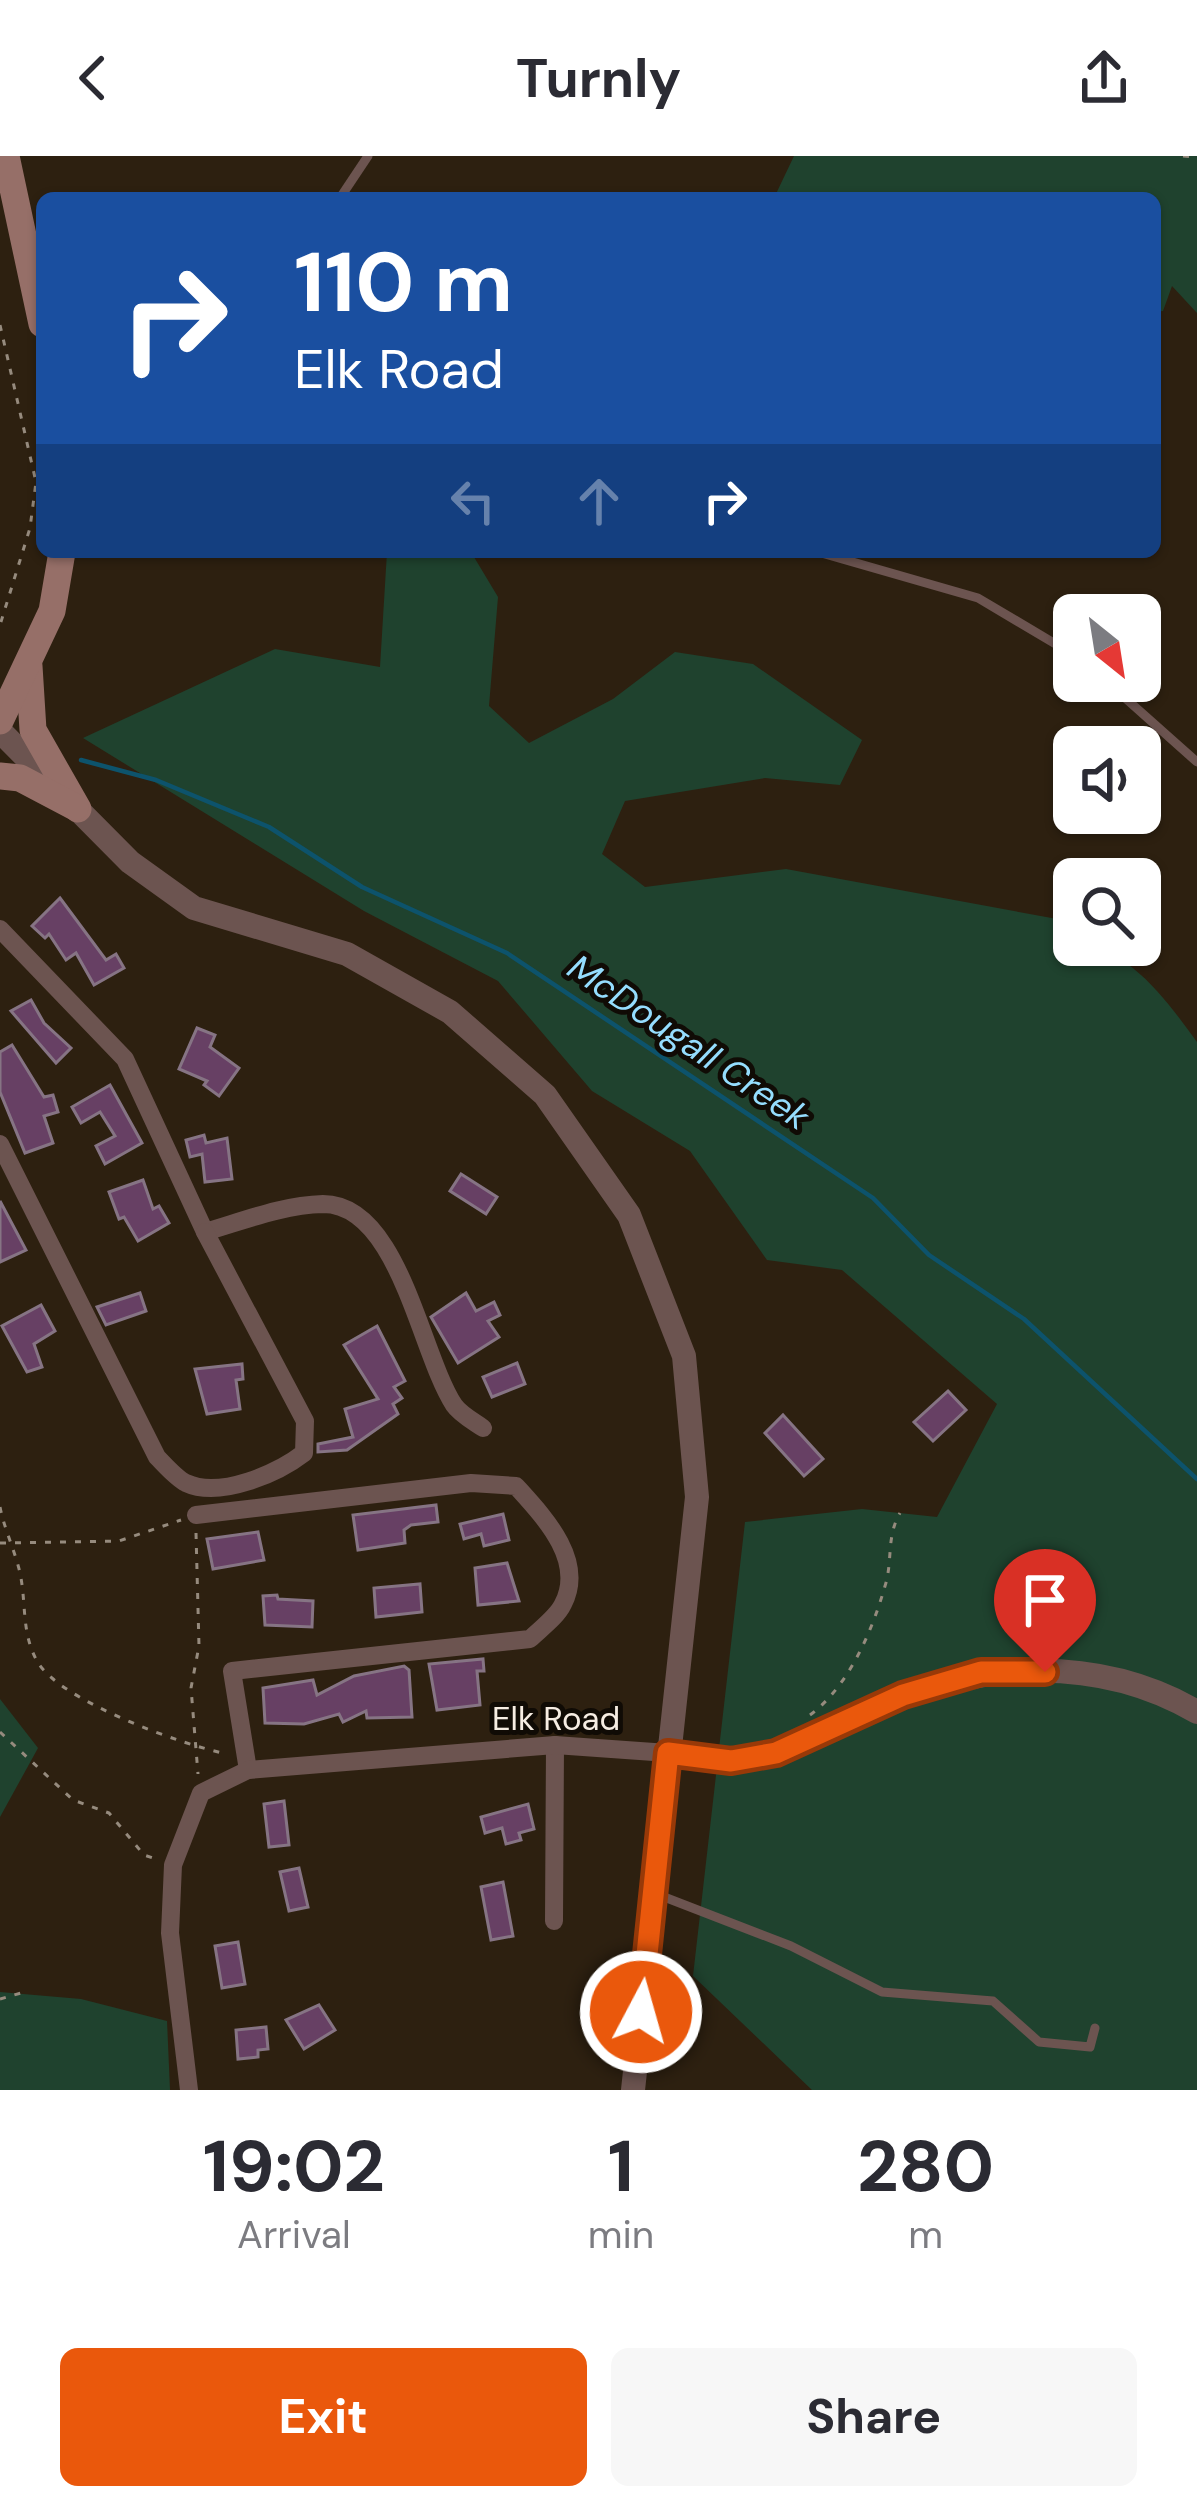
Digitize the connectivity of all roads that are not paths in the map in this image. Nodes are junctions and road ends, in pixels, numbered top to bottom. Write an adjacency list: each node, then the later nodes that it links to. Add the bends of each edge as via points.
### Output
1 (6, 156): 4 (main road)
2 (368, 156): 3 (lane)
3 (344, 192)
4 (36, 296)
5 (61, 558): 8 (main road, via 52,611)
6 (839, 558): 7 (lane, via 978,598)
7 (1053, 643)
8 (28, 662): 10 (main road); 14 (main road, via 33,730)
9 (1130, 702): 12 (lane)
10 (0, 721)
11 (0, 731): 14 (street)
12 (1197, 761)
13 (0, 776): 14 (main road)
14 (78, 809): 22 (street, via 130,862 194,908 347,954 450,1012 545,1095 629,1215 684,1356 697,1497)
15 (0, 929): 17 (street, via 125,1059)
16 (0, 1144): 17 (street, via 157,1457 188,1484 216,1486 278,1473 304,1453 305,1420)
17 (205, 1232): 18 (street, via 291,1207 328,1204 363,1217 397,1269 455,1408)
18 (483, 1428)
19 (196, 1514): 23 (street, via 471,1483 516,1486 568,1557 565,1603 530,1640 232,1671)
20 (1197, 1712): 22 (street, Elk Road, via 1172,1697 1077,1671 981,1672 731,1761)
21 (555, 1745): 22 (street, Elk Road); 23 (street, Elk Road); 25 (street)
22 (668, 1753): 24 (street)
23 (247, 1764): 27 (street, Elk Road, via 201,1793 172,1865 170,1933)
24 (653, 1894): 26 (lane, via 696,1905 882,1991 993,2001 1039,2042 1090,2047); 28 (street)
25 (554, 1921)
26 (1094, 2028)
27 (189, 2090)
28 (633, 2090)

